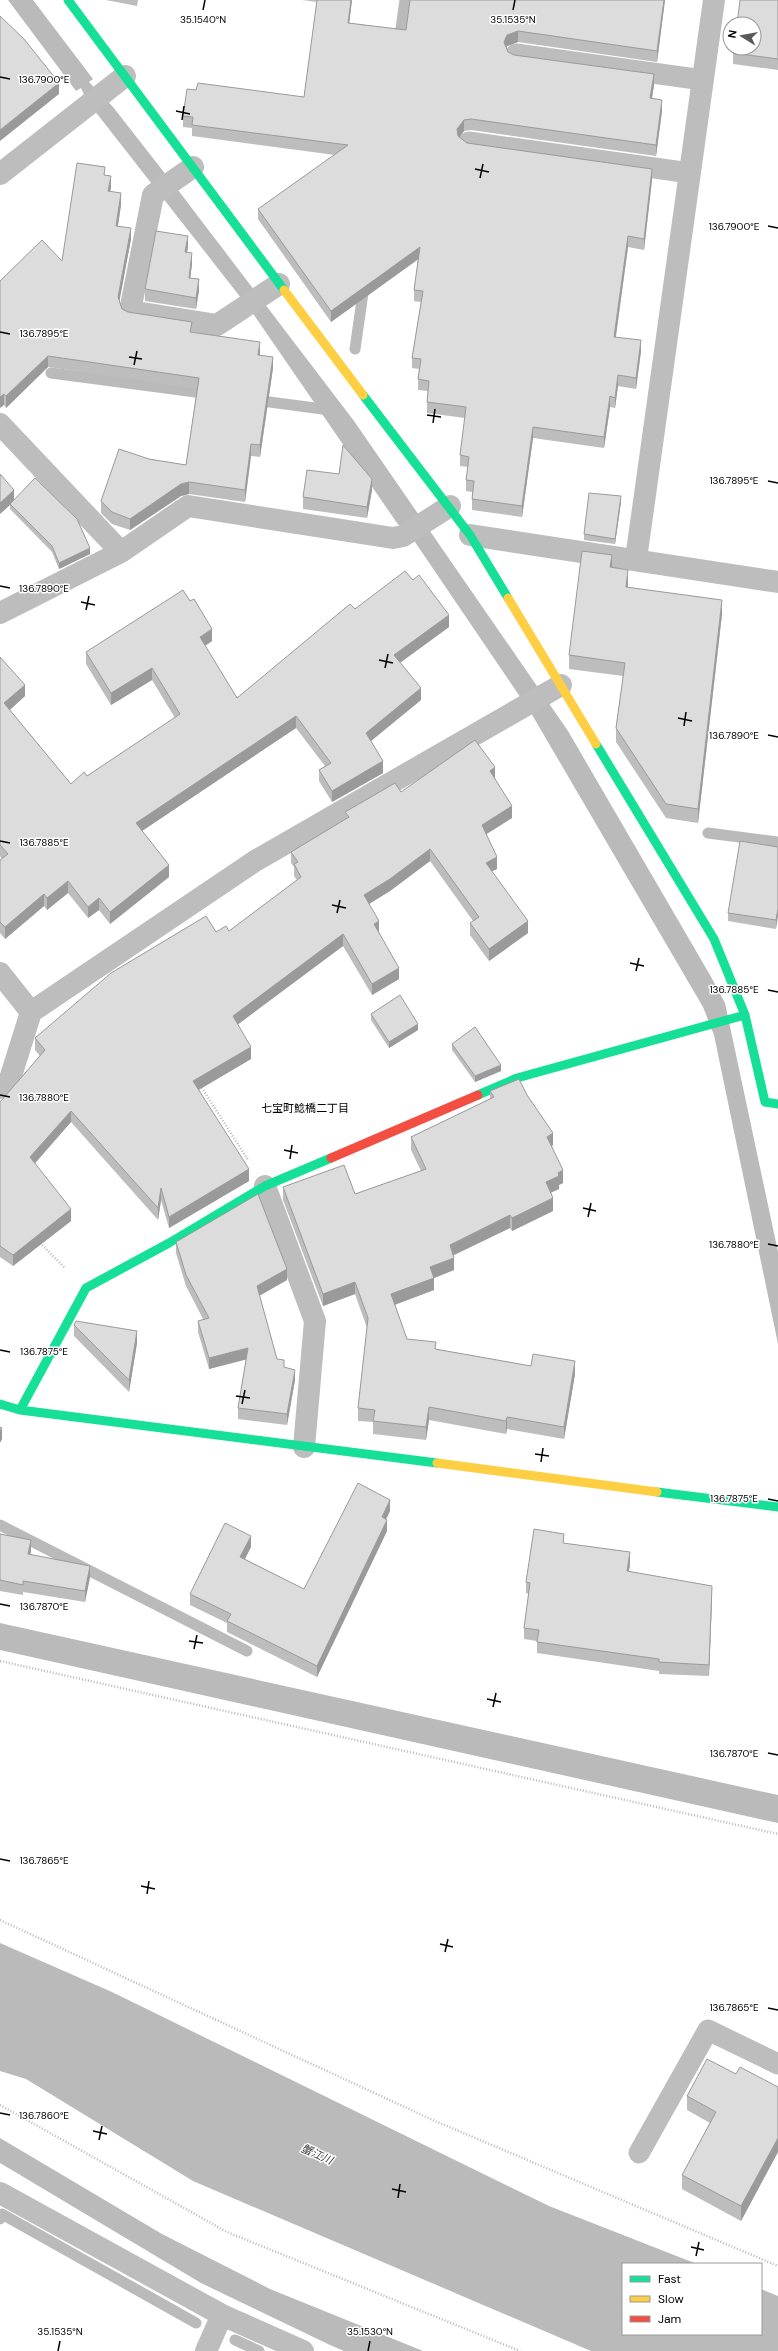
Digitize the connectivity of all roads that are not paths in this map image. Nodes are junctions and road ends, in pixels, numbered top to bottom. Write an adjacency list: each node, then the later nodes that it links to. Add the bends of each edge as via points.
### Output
1 (714, 0): 4 (street)
2 (69, 1): 5 (street)
3 (516, 54): 4 (lane)
4 (703, 80): 8 (street)
5 (120, 81): 7 (street); 9 (street)
6 (469, 142): 8 (lane)
7 (185, 172): 10 (street); 10 (street, via 153,195 130,311 217,325)
8 (690, 173): 15 (street)
9 (0, 174)
10 (271, 290): 12 (street)
11 (0, 424): 14 (street)
12 (450, 506): 13 (street); 14 (street, via 403,536 393,538 188,506)
13 (470, 535): 15 (street); 18 (street)
14 (121, 552): 17 (street)
15 (636, 559): 16 (street)
16 (778, 582)
17 (0, 613)
18 (554, 689): 20 (street, via 254,861); 21 (street, via 714,939)
19 (0, 973): 20 (street)
20 (31, 1012): 22 (street, via 10,1079)
21 (745, 1014): 23 (street, via 765,1102); 24 (street, via 517,1078)
22 (0, 1088)
23 (778, 1104)
24 (265, 1186): 26 (street, via 86,1288); 27 (street, via 315,1321)
25 (0, 1404): 26 (street)
26 (20, 1410): 27 (street)
27 (304, 1447): 28 (street)
28 (778, 1507)
29 (778, 2064): 30 (lane, via 708,2030)
30 (639, 2153)
31 (0, 2194): 32 (street)
32 (222, 2315): 33 (street); 34 (street)
33 (206, 2351)
34 (303, 2351)

